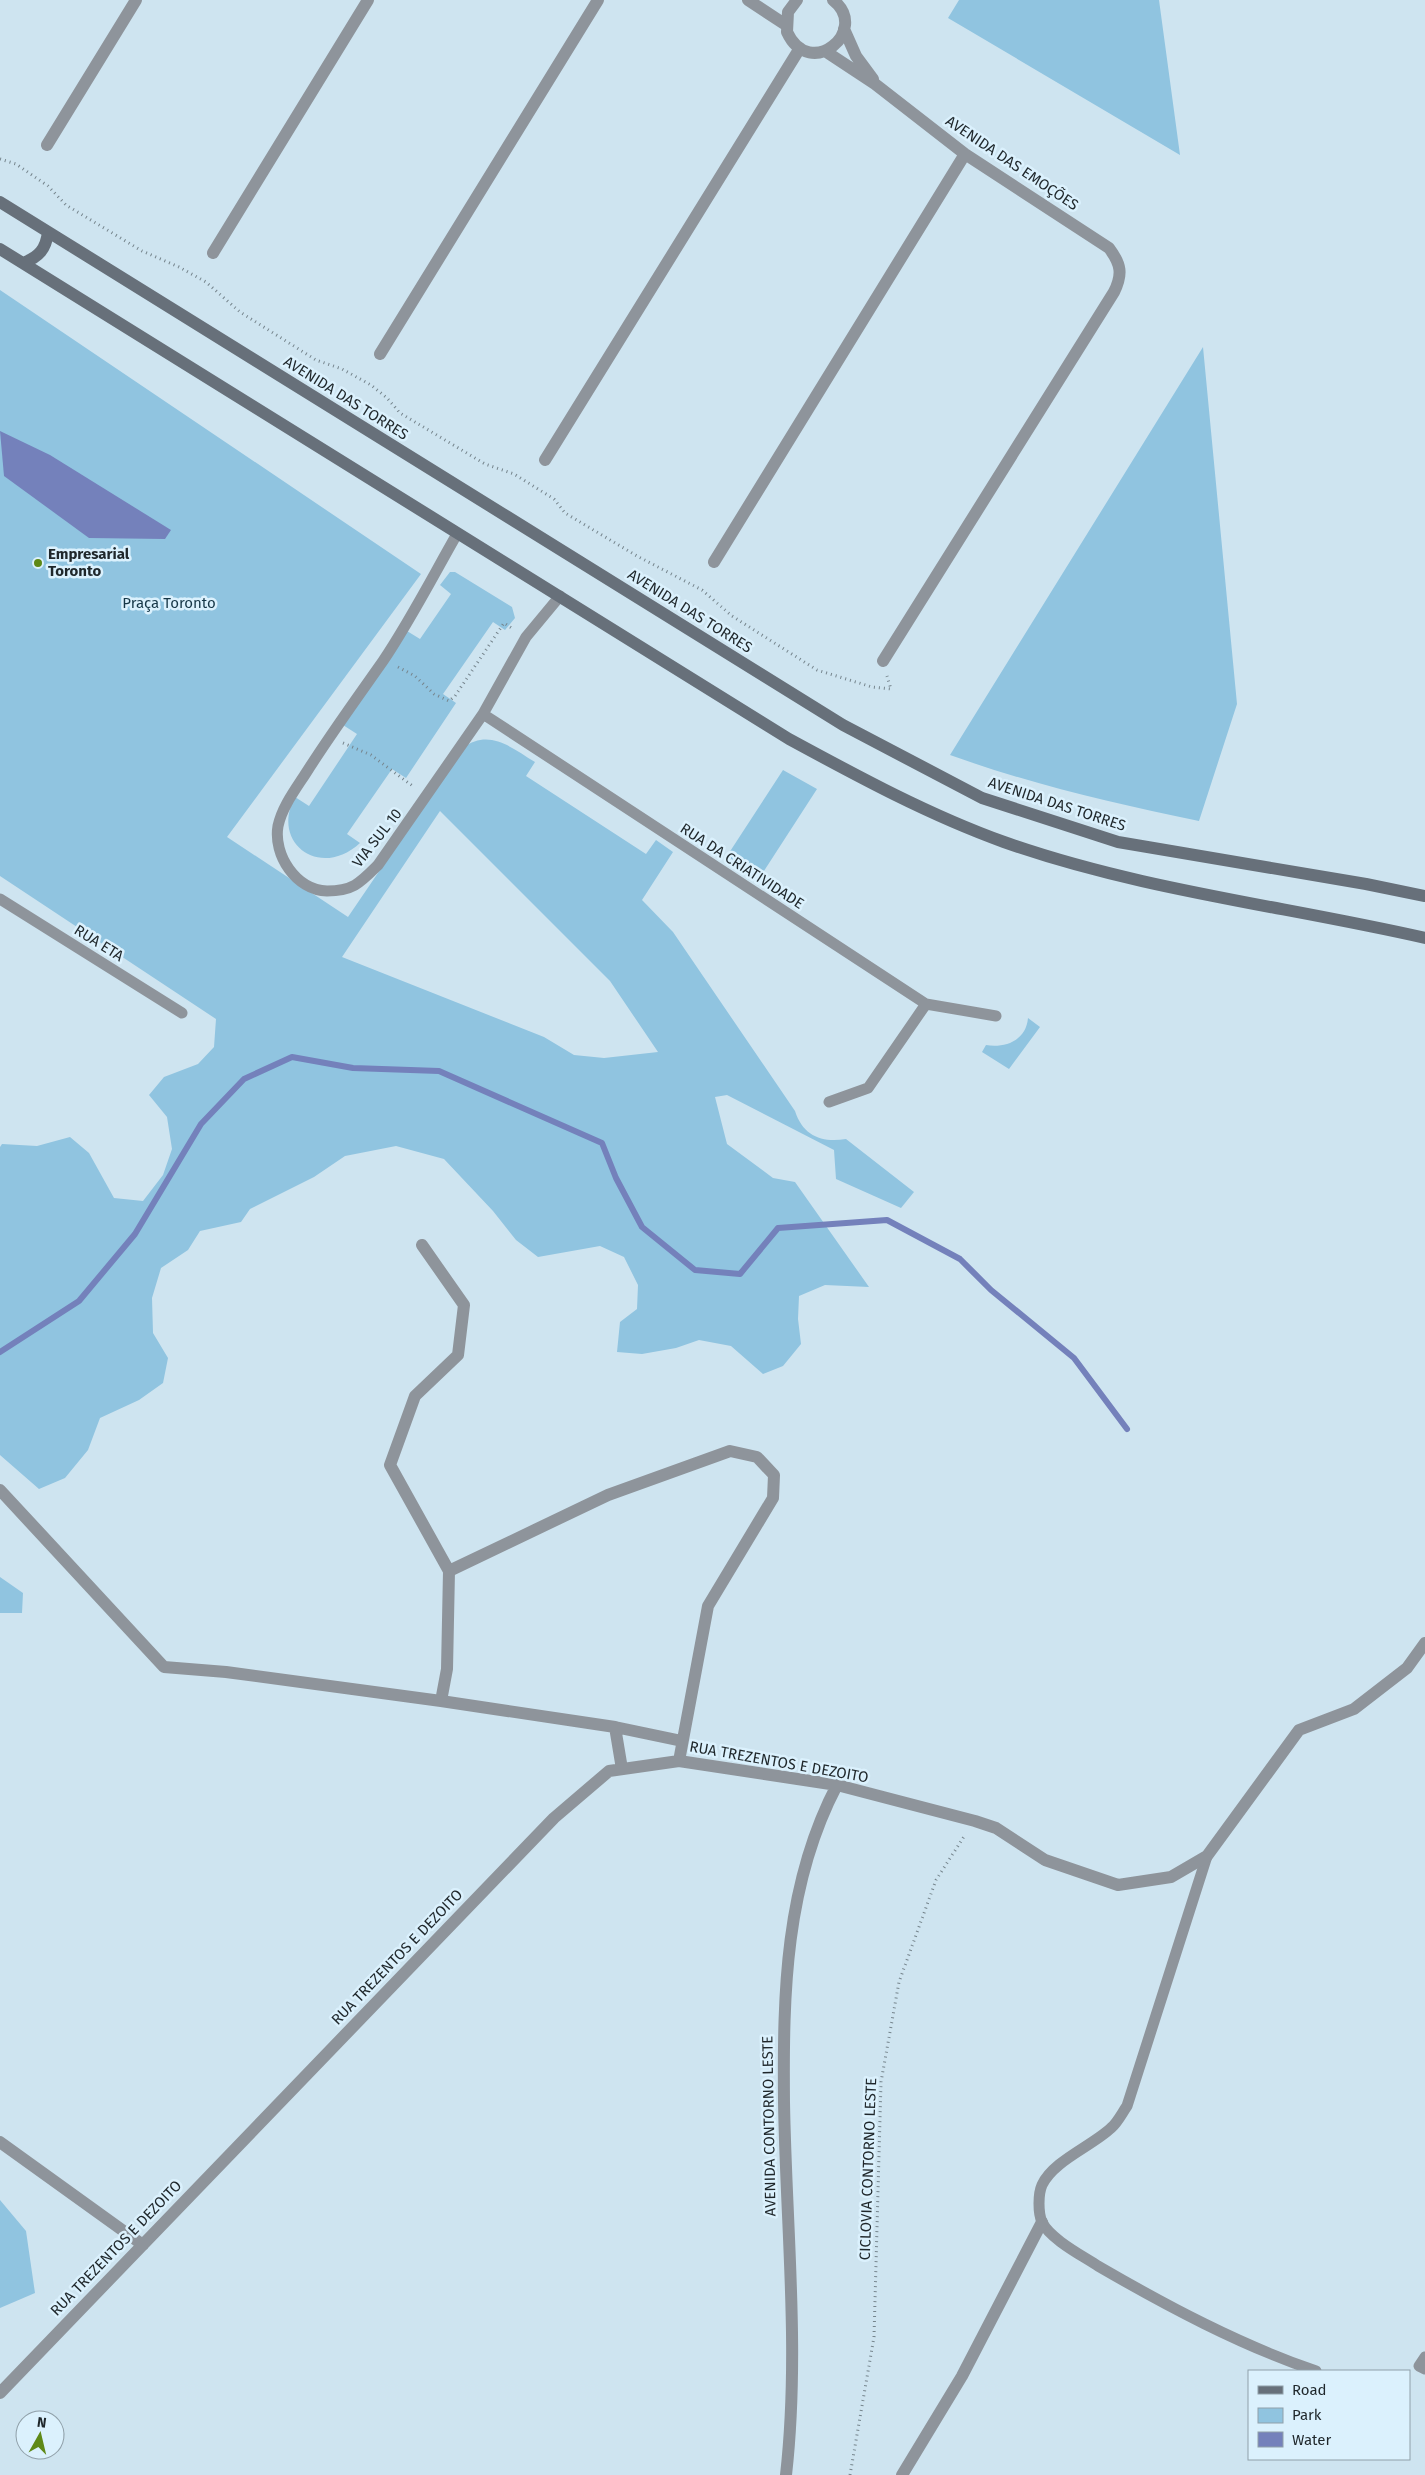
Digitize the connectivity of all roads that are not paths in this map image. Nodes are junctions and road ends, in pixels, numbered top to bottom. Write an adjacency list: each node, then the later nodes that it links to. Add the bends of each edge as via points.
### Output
1 (136, 0): 12 (street)
2 (368, 0): 17 (street)
3 (598, 0): 19 (street)
4 (748, 0): 7 (street)
5 (797, 0): 7 (street, via 788,12)
6 (833, 0): 8 (street, AVENIDA DAS EMOÇÕES, via 844,14)
7 (786, 25): 9 (street, via 790,38)
8 (844, 29): 10 (street, via 838,42); 11 (street, AVENIDA DAS EMOÇÕES, via 856,56)
9 (800, 48): 10 (street, AVENIDA DAS EMOÇÕES, via 812,52); 20 (street)
10 (825, 51): 11 (street, AVENIDA DAS EMOÇÕES)
11 (875, 84): 13 (street, AVENIDA DAS EMOÇÕES)
12 (47, 145)
13 (965, 154): 22 (street); 24 (street, AVENIDA DAS EMOÇÕES, via 1109,248 1121,268 1121,278)
14 (0, 202): 15 (main road, AVENIDA DAS TORRES)
15 (48, 232): 18 (main road, via 43,251); 26 (main road, AVENIDA DAS TORRES, via 843,725 982,798 1118,842)
16 (0, 249): 18 (main road)
17 (213, 253)
18 (23, 263): 21 (main road)
19 (380, 354)
20 (545, 460)
21 (457, 534): 23 (main road); 25 (lane, VIA SUL 10, via 384,659 282,810 277,842 290,872 303,884 323,891 345,891 363,880 378,865)
22 (714, 562)
23 (560, 596): 25 (lane, VIA SUL 10, via 526,637); 28 (main road, via 814,753 881,790 1004,842 1103,872)
24 (883, 661)
25 (483, 714): 29 (lane, RUA DA CRIATIVIDADE)
26 (1425, 896)
27 (0, 899): 30 (lane, RUA ETA)
28 (1425, 938)
29 (926, 1004): 31 (lane, RUA DA CRIATIVIDADE); 32 (lane, via 868,1088)
30 (182, 1013)
31 (996, 1016)
32 (829, 1102)
33 (422, 1245): 35 (street, via 464,1305 458,1355 415,1396 390,1465)
34 (0, 1490): 37 (street, via 164,1667 226,1672)
35 (449, 1571): 37 (street, via 447,1669); 39 (street, via 608,1495 730,1451 757,1457 774,1475 773,1498 708,1606)
36 (1425, 1643): 43 (street, RUA TREZENTOS E DEZOITO, via 1407,1668 1354,1709 1299,1730)
37 (441, 1701): 38 (street)
38 (615, 1726): 39 (street); 41 (street)
39 (682, 1741): 40 (street)
40 (679, 1761): 41 (street, RUA TREZENTOS E DEZOITO); 42 (street, RUA TREZENTOS E DEZOITO)
41 (622, 1769): 46 (street, RUA TREZENTOS E DEZOITO, via 610,1771 554,1818)
42 (837, 1785): 43 (street, RUA TREZENTOS E DEZOITO, via 975,1820 996,1828 1045,1860 1118,1885 1171,1878); 51 (street, AVENIDA CONTORNO LESTE, via 812,1842 798,1888 787,1953 783,2019 792,2379)
43 (1207, 1856): 45 (lane, via 1127,2106 1112,2127 1050,2173 1039,2198)
44 (0, 2142): 46 (street)
45 (1042, 2222): 48 (lane, via 1076,2252 1176,2310); 52 (street, via 962,2376)
46 (143, 2245): 50 (street, RUA TREZENTOS E DEZOITO)
47 (1425, 2357): 49 (lane, via 1419,2366)
48 (1313, 2370)
49 (1425, 2370)
50 (0, 2393)
51 (786, 2475)
52 (902, 2475)

